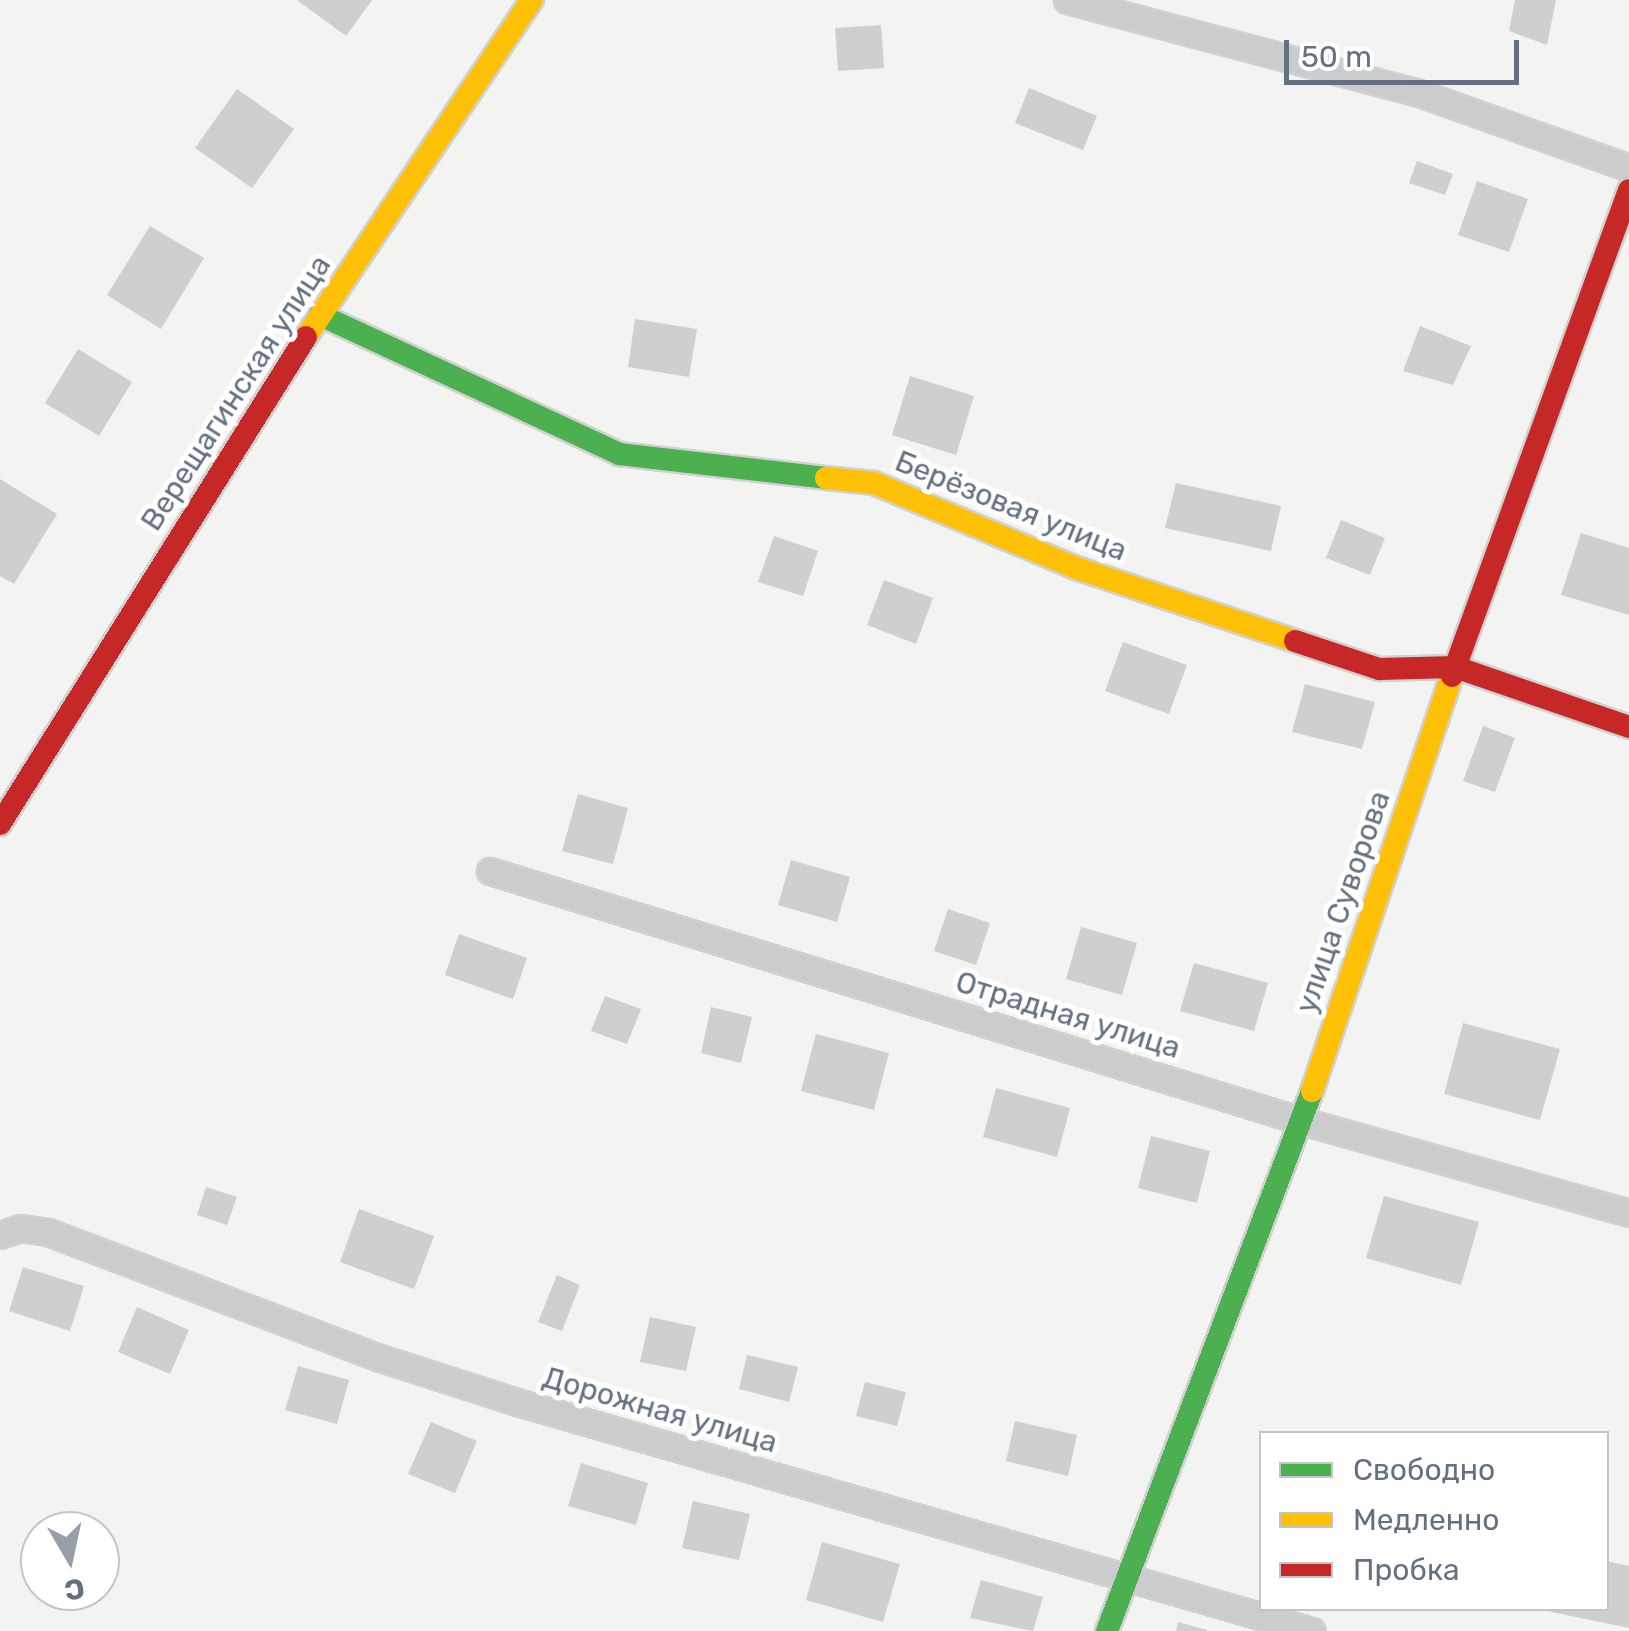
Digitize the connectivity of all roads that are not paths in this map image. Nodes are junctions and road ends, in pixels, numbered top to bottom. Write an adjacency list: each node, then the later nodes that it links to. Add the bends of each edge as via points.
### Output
1 (532, 0): 6 (street, Верещагинская улица)
2 (1066, 0): 3 (street)
3 (1118, 8): 4 (street, via 1416,92)
4 (1629, 168)
5 (1629, 190): 7 (street, улица Суворова)
6 (320, 315): 7 (street, Берёзовая улица, via 620,454 874,483 1076,568 1379,668); 9 (street, Верещагинская улица)
7 (1455, 666): 8 (street, Берёзовая улица); 11 (street, улица Суворова)
8 (1629, 727)
9 (0, 824)
10 (490, 871): 11 (street, Отрадная улица)
11 (1302, 1121): 12 (street, Отрадная улица); 14 (street, улица Суворова)
12 (1629, 1213)
13 (0, 1235): 14 (street, Дорожная улица, via 20,1228 48,1232 414,1369)
14 (1125, 1578): 15 (street, улица Суворова); 16 (street, Дорожная улица)
15 (1107, 1631)
16 (1312, 1631)

